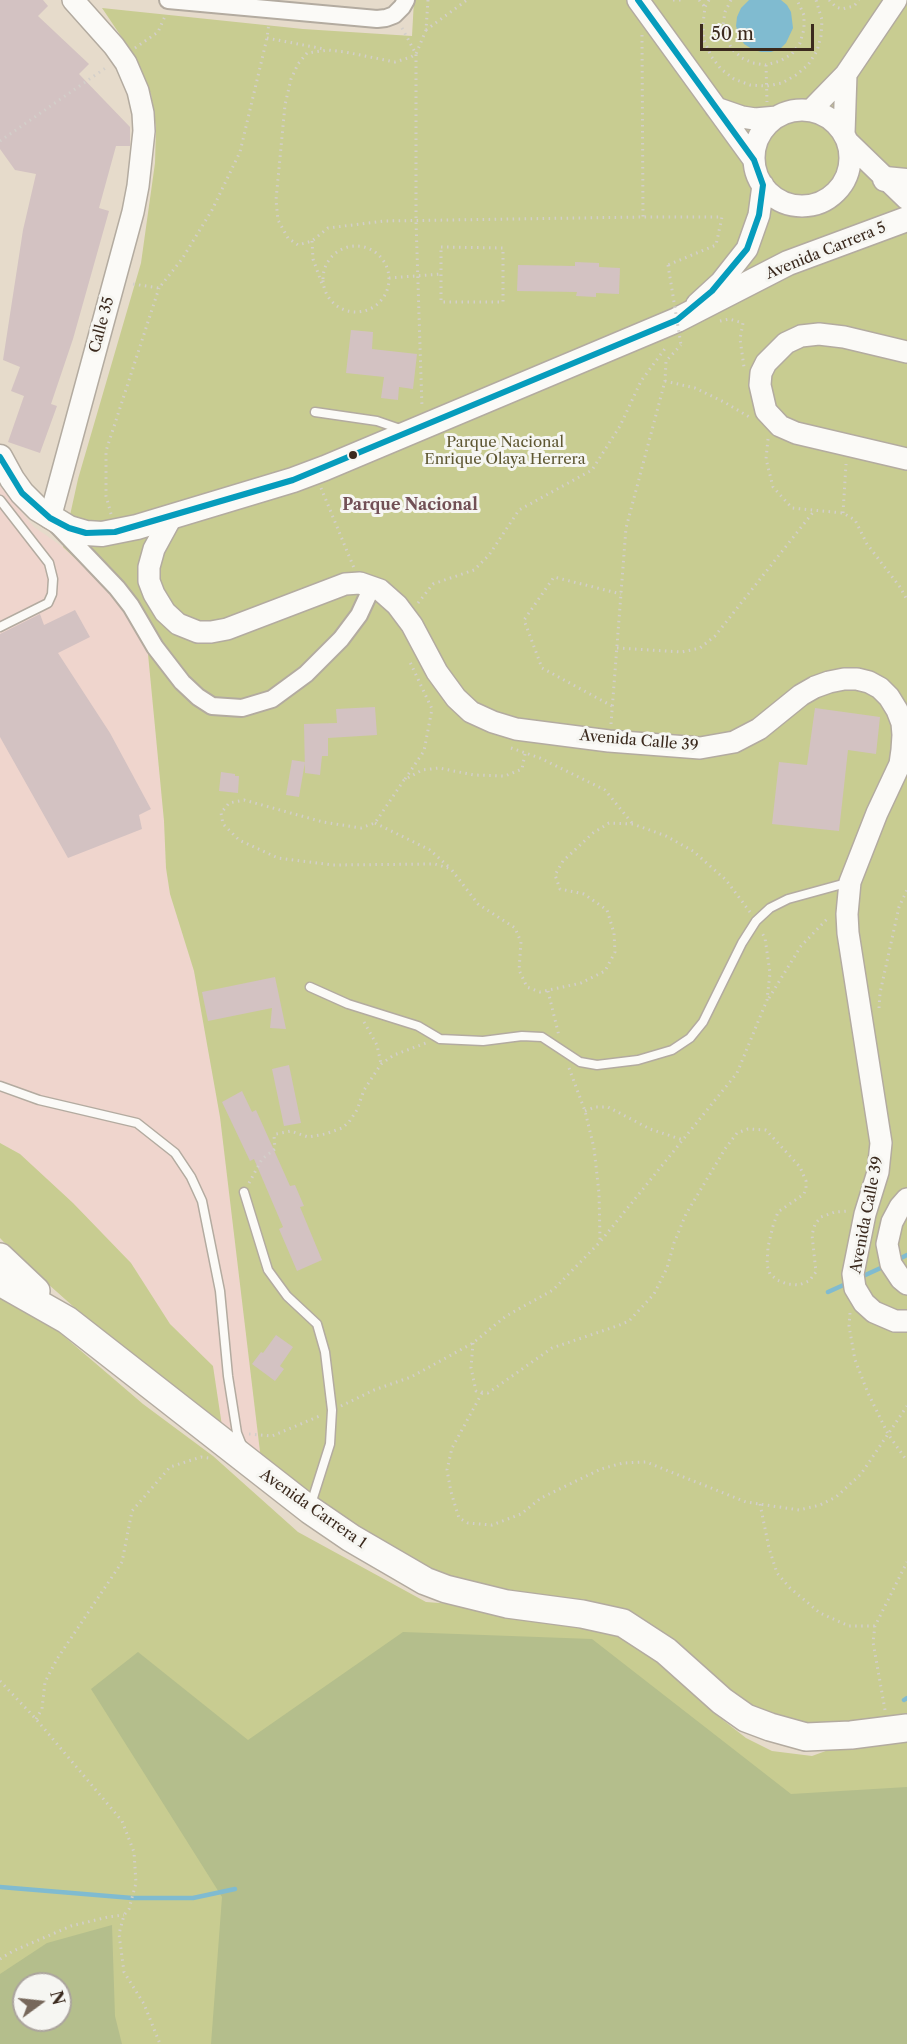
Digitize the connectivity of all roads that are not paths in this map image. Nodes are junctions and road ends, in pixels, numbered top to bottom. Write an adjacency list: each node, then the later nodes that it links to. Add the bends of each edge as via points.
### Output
1 (73, 0): 24 (street, Calle 35, via 122,56 138,91 144,130 135,203)
2 (171, 0): 3 (street, via 376,19 394,15)
3 (406, 0)
4 (896, 0): 6 (street)
5 (640, 3): 7 (street)
6 (846, 74): 8 (street); 10 (street)
7 (716, 108): 9 (street, via 742,117); 11 (street)
8 (811, 110): 9 (street); 10 (street, via 830,118)
9 (772, 117): 11 (street, via 758,140)
10 (846, 138): 12 (street, via 865,158); 13 (street, via 850,153 847,176 825,201 791,205)
11 (754, 160): 13 (street)
12 (896, 180): 14 (street)
13 (763, 185): 16 (street, via 759,214 747,249)
14 (907, 199)
15 (899, 222): 16 (main road, Avenida Carrera 5, via 788,263)
16 (680, 328): 19 (main road, Avenida Carrera 5)
17 (907, 352): 21 (street, via 844,336 801,336 786,343 766,363 760,385 768,420 796,433)
18 (315, 412): 19 (lane)
19 (416, 430): 23 (main road, Avenida Carrera 5, via 314,472)
20 (0, 457): 24 (main road, Avenida Carrera 5, via 22,493)
21 (907, 459)
22 (0, 500): 26 (lane, via 49,563 53,579 48,603)
23 (172, 516): 24 (main road, Avenida Carrera 5, via 114,532 86,533); 25 (street, via 154,549 149,581 165,612 189,629 211,633 345,584)
24 (50, 518): 25 (street, via 117,588 182,682 212,706 242,708 273,699 306,674 359,615)
25 (366, 585): 27 (street, Avenida Calle 39, via 380,590 397,605 456,698 471,712 516,729 700,748 734,742 759,729 815,687 829,682 857,679 880,688 897,710 903,735 900,764)
26 (0, 627)
27 (849, 889): 28 (lane, via 788,899 770,908 756,921 724,975 703,1022 690,1038 672,1050 638,1059 597,1065 580,1062 542,1037 440,1039 418,1026 348,1004); 36 (street, Avenida Calle 39, via 848,933 881,1143 853,1290 884,1318)
28 (310, 987)
29 (0, 1086): 37 (lane, via 39,1100 136,1123 175,1153 191,1177 202,1201 220,1291 237,1433)
30 (244, 1192): 38 (lane, via 268,1270 287,1296 317,1324 325,1352 332,1410 330,1444)
31 (907, 1199): 34 (street, Avenida Calle 39, via 892,1222 887,1244 891,1264)
32 (0, 1257): 35 (main road)
33 (0, 1282): 35 (main road, Avenida Carrera 1)
34 (907, 1284)
35 (67, 1320): 37 (main road, Avenida Carrera 1)
36 (907, 1321)
37 (248, 1462): 38 (main road, Avenida Carrera 1)
38 (310, 1510): 39 (main road, Avenida Carrera 1, via 359,1543 446,1589 507,1604 623,1623 666,1651 730,1707 770,1727 806,1737)
39 (898, 1729)

